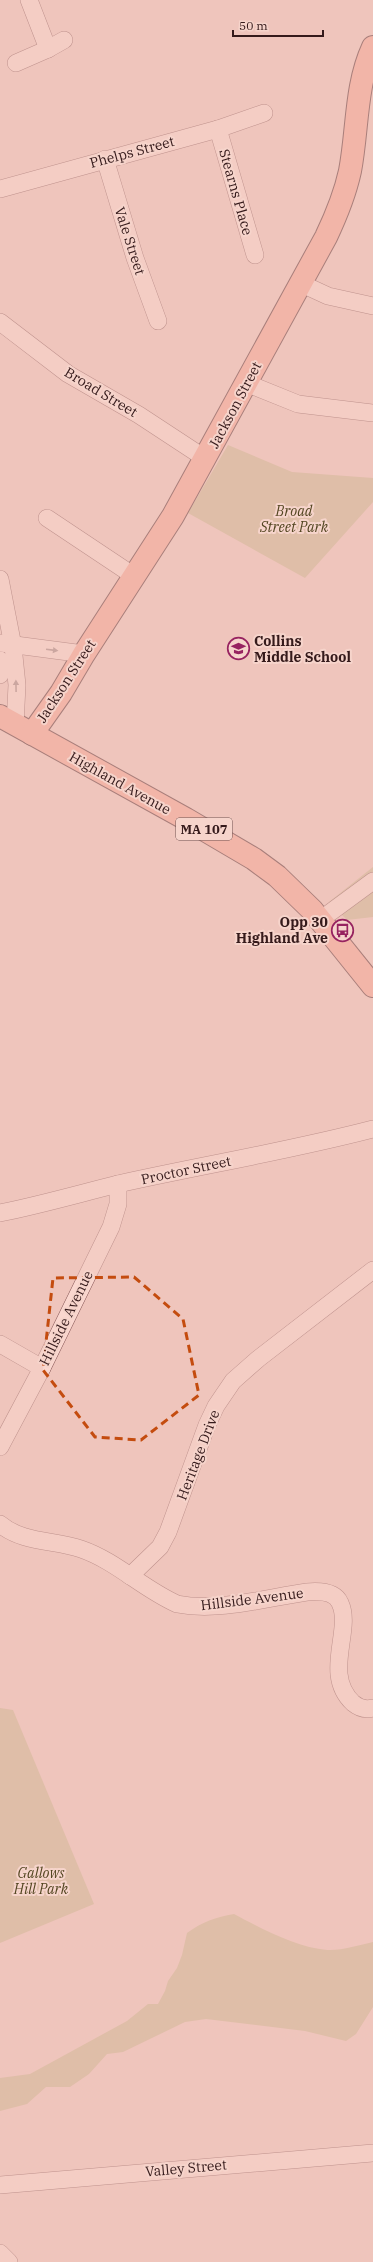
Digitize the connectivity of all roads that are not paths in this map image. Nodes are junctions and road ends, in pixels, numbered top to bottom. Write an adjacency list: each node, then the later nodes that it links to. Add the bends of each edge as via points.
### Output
1 (29, 0): 4 (street)
2 (64, 40): 4 (street)
3 (373, 47): 11 (main road, Jackson Street, via 360,90 352,161 345,192)
4 (48, 50): 5 (street)
5 (16, 63)
6 (264, 113): 7 (street, Phelps Street)
7 (218, 129): 8 (street, Phelps Street); 10 (street, Stearns Place)
8 (104, 159): 9 (street, Phelps Street); 14 (street, Vale Street)
9 (0, 189)
10 (255, 255)
11 (302, 284): 12 (street, via 328,296); 15 (main road, Jackson Street)
12 (373, 306)
13 (0, 322): 17 (street, Broad Street, via 68,374 139,415)
14 (158, 322)
15 (246, 383): 16 (street, via 298,404); 17 (main road, Jackson Street)
16 (373, 413)
17 (206, 459): 19 (main road, Jackson Street)
18 (47, 518): 19 (street)
19 (134, 576): 22 (main road, Jackson Street)
20 (0, 579): 21 (street)
21 (6, 644): 22 (street, one-way to 22); 25 (street, one-way to 21, via 17,685)
22 (84, 654): 25 (main road, Jackson Street, via 61,693)
23 (0, 660): 24 (street)
24 (0, 675)
25 (16, 725): 27 (main road, Highland Avenue / MA 107, via 254,859 277,876)
26 (373, 881): 27 (street)
27 (320, 920): 28 (main road, Highland Avenue / MA 107)
28 (373, 986)
29 (373, 1129): 30 (street, Proctor Street)
30 (118, 1184): 31 (street, Proctor Street, via 38,1206); 34 (street, Hillside Avenue, via 118,1204 111,1227)
31 (0, 1213)
32 (373, 1270): 37 (street, Heritage Drive, via 233,1381 207,1425 168,1532 160,1547)
33 (0, 1344): 34 (street)
34 (42, 1368): 35 (street, Hillside Avenue)
35 (0, 1447)
36 (0, 1524): 37 (street, Hillside Avenue, via 19,1535 68,1545 92,1553)
37 (130, 1576): 38 (street, Hillside Avenue, via 166,1599 193,1607 317,1591 335,1597 340,1602 343,1621 339,1657 341,1682 350,1700 356,1705 368,1710)
38 (373, 1708)
39 (373, 2153): 40 (street, Valley Street)
40 (0, 2185)
41 (0, 2253): 42 (street)
42 (9, 2262)

